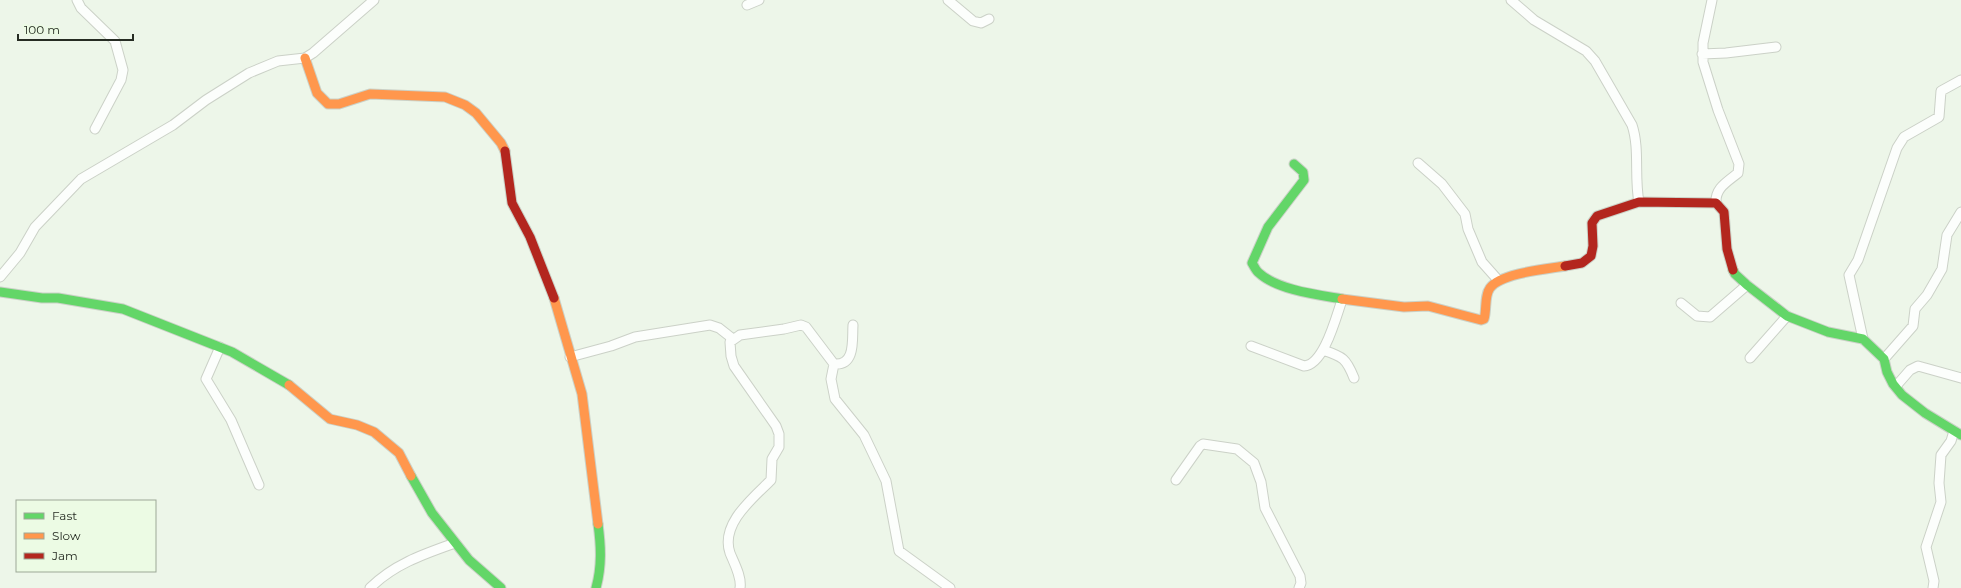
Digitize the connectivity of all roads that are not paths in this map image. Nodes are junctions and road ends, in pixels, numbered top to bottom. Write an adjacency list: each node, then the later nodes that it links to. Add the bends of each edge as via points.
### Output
1 (77, 0): 13 (street, via 115,41 123,70 121,80)
2 (374, 0): 11 (street, via 323,46)
3 (759, 0): 7 (street)
4 (948, 0): 8 (street, via 973,22 981,23)
5 (1511, 0): 16 (street, via 1534,20 1586,51 1595,61 1635,134 1636,189)
6 (1712, 0): 10 (street)
7 (746, 5)
8 (989, 19)
9 (1776, 46): 10 (street)
10 (1702, 54): 17 (street, via 1718,110 1740,164 1738,174 1717,193)
11 (305, 58): 19 (street, via 278,61 249,73 173,125 82,179 35,227 20,253); 32 (street, via 317,93 328,104 339,104 370,94 444,97 465,105 476,113 505,150 512,203 530,237 558,308)
12 (1961, 80): 28 (street, via 1941,90 1939,117 1904,137 1897,148 1858,260 1849,275)
13 (95, 129)
14 (1418, 163): 20 (street, via 1442,184 1462,209 1482,262)
15 (1294, 164): 23 (street, via 1303,172 1304,180 1268,227 1254,257 1253,267 1258,273 1283,285 1325,298)
16 (1639, 202): 17 (street); 20 (street, via 1593,219 1593,254 1590,260)
17 (1716, 203): 21 (street, via 1724,212 1730,261 1735,274)
18 (1961, 212): 34 (street, via 1947,235 1942,269 1927,295 1915,309 1913,326)
19 (0, 277)
20 (1498, 280): 23 (street, via 1489,291 1486,312 1484,319 1481,320 1426,306 1406,307)
21 (1747, 285): 24 (street, via 1710,317 1697,316); 25 (street)
22 (0, 292): 30 (street, via 123,309)
23 (1342, 300): 31 (street)
24 (1681, 303)
25 (1787, 316): 28 (street, via 1818,329); 33 (street)
26 (853, 325): 35 (street, via 853,351 846,361)
27 (733, 339): 32 (street, via 719,328 710,325 635,337 612,346); 35 (street, via 740,335 784,330 802,325); 46 (street, via 730,348 734,366 776,426 780,439 779,447 772,459 771,480 741,510 728,538 727,543)
28 (1863, 340): 34 (street)
29 (1250, 346): 31 (street, via 1304,366 1317,359)
30 (220, 347): 41 (street, via 206,380 230,420); 42 (street, via 284,380 330,419 357,425 385,440 405,460 425,502)
31 (1323, 350): 36 (street, via 1341,356 1347,361)
32 (570, 356): 45 (street, via 582,394 588,432 601,549)
33 (1750, 358)
34 (1884, 359): 38 (street, via 1884,368)
35 (834, 364): 47 (street, via 831,379 835,399 864,435 886,481 899,551)
36 (1354, 378)
37 (1961, 378): 38 (street, via 1918,366 1910,370)
38 (1896, 386): 39 (street, via 1911,402)
39 (1958, 433): 49 (street, via 1941,456 1940,510 1926,547 1934,581)
40 (1176, 480): 48 (street, via 1203,444 1237,450 1254,464 1261,482 1265,508 1300,576)
41 (259, 484)
42 (455, 543): 43 (street, via 397,566); 44 (street, via 469,560)
43 (370, 588)
44 (501, 588)
45 (596, 588)
46 (740, 588)
47 (950, 588)
48 (1299, 588)
49 (1933, 588)

